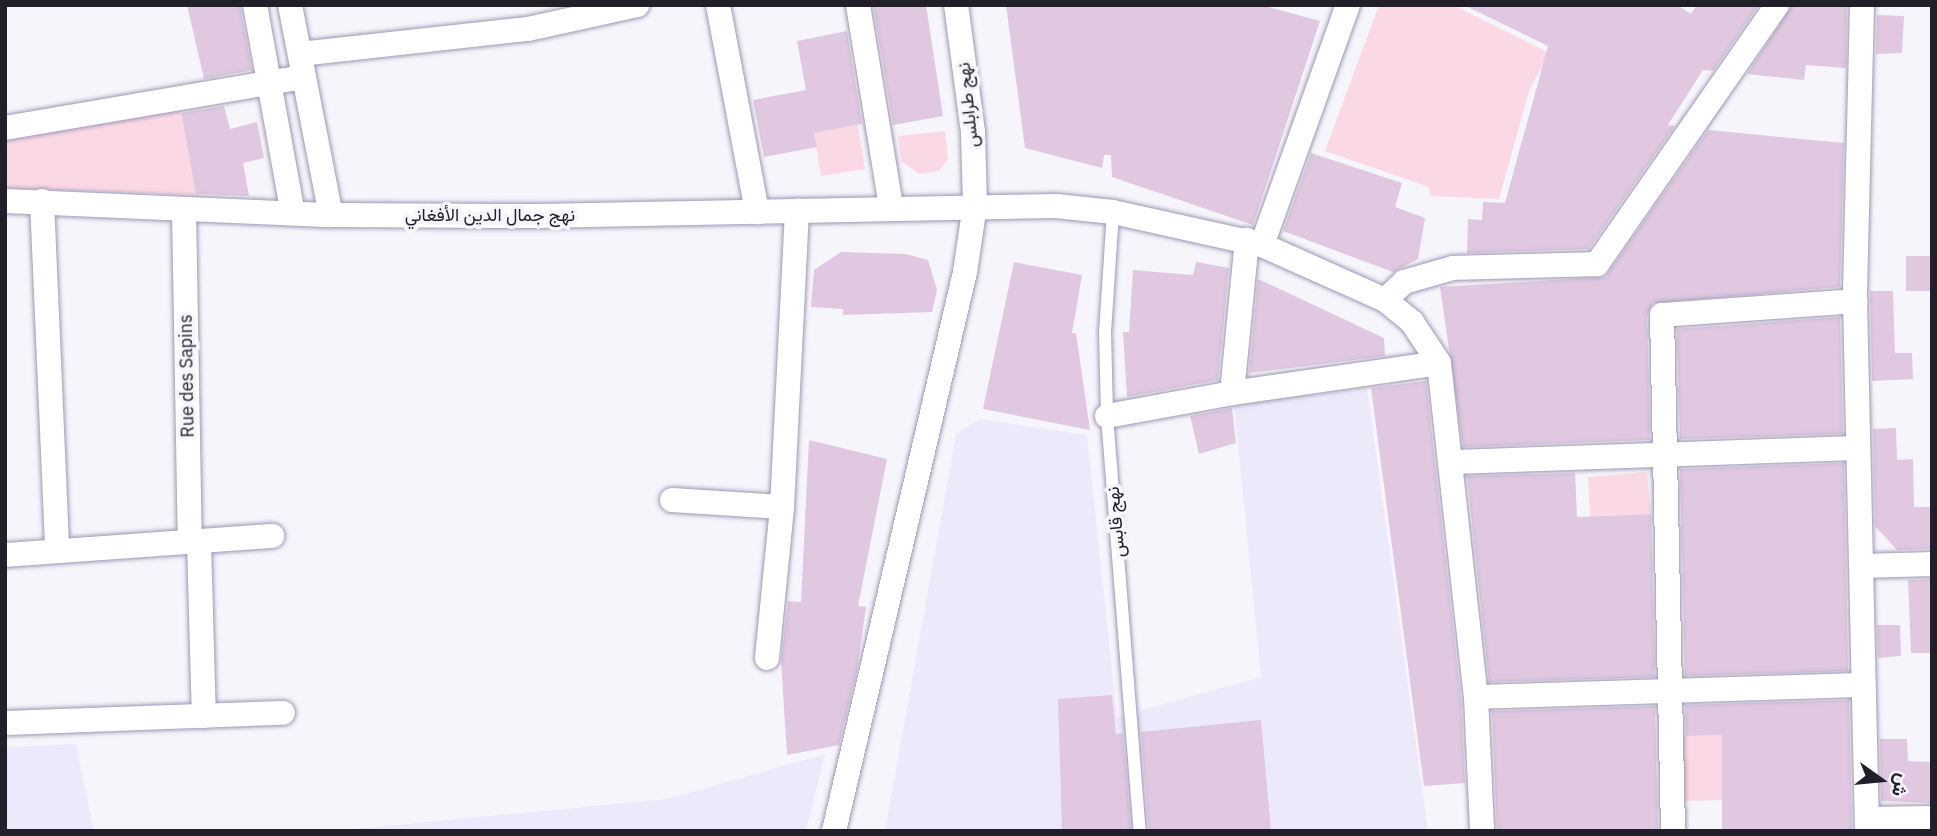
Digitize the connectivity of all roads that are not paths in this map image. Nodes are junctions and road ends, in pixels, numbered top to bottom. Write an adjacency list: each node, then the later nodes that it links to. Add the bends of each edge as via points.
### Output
1 (255, 5): 11 (street)
2 (290, 5): 10 (street)
3 (637, 5): 10 (street, via 528,29)
4 (718, 5): 19 (street)
5 (858, 5): 16 (street)
6 (956, 5): 15 (street, نهج طرابلس, via 972,132)
7 (1348, 5): 23 (street)
8 (1777, 5): 24 (street, via 1597,264 1452,268 1404,282)
9 (1862, 5): 25 (street)
10 (302, 65): 11 (street); 22 (street)
11 (269, 83): 12 (street); 21 (street)
12 (5, 128)
13 (5, 201): 14 (street, نهج جمال الدين الأفغاني)
14 (42, 201): 17 (street, نهج جمال الدين الأفغاني); 36 (street)
15 (975, 205): 16 (street, نهج جمال الدين الأفغاني); 20 (street, نهج جمال الدين الأفغاني); 49 (street, نهج طرابلس, via 962,285)
16 (891, 206): 18 (street, نهج جمال الدين الأفغاني)
17 (184, 209): 21 (street, نهج جمال الدين الأفغاني); 35 (street, Rue des Sapins)
18 (797, 210): 19 (street, نهج جمال الدين الأفغاني); 33 (street)
19 (757, 212): 22 (street, نهج جمال الدين الأفغاني)
20 (1112, 212): 23 (street, نهج جمال الدين الأفغاني); 28 (lane, نهج قابس, via 1105,332)
21 (293, 214): 22 (street, نهج جمال الدين الأفغاني)
22 (331, 215)
23 (1255, 243): 24 (street, نهج جمال الدين الأفغاني); 27 (street)
24 (1385, 300): 26 (street, نهج جمال الدين الأفغاني, via 1412,322)
25 (1855, 301): 29 (street); 30 (street, via 1662,316)
26 (1439, 363): 27 (street); 31 (street)
27 (1232, 393): 28 (street)
28 (1107, 416): 50 (lane, نهج قابس)
29 (1858, 448): 30 (street); 39 (street)
30 (1664, 454): 31 (street); 42 (street)
31 (1452, 462): 43 (street)
32 (672, 500): 33 (street)
33 (782, 507): 40 (street)
34 (272, 536): 35 (street)
35 (195, 542): 36 (street); 45 (street, Rue des Sapins)
36 (57, 551): 37 (street)
37 (5, 555)
38 (1932, 564): 39 (street)
39 (1862, 566): 41 (street)
40 (766, 658)
41 (1863, 685): 42 (street); 48 (street)
42 (1670, 688): 43 (street); 52 (street)
43 (1476, 697): 51 (street)
44 (283, 713): 45 (street)
45 (204, 716): 46 (street)
46 (5, 723)
47 (1932, 818): 48 (street)
48 (1867, 825)
49 (834, 831)
50 (1140, 831)
51 (1482, 831)
52 (1673, 831)

